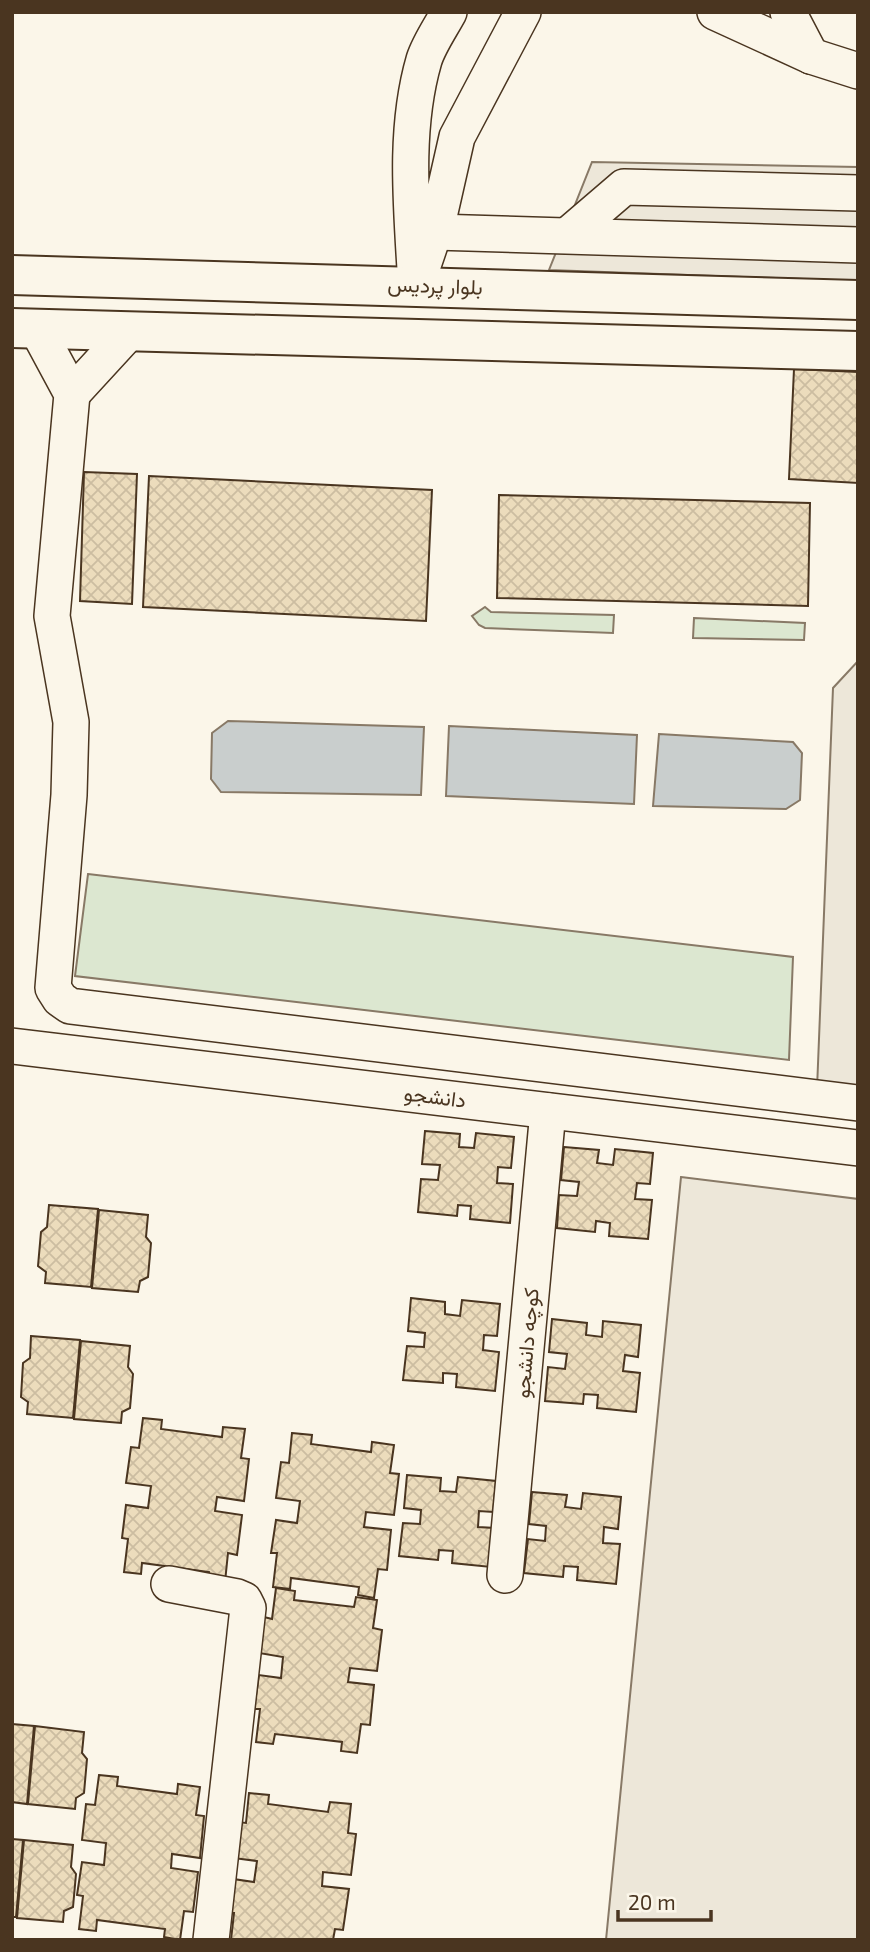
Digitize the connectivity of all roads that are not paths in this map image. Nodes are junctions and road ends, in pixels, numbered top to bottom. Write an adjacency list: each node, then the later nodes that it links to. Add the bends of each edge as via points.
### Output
1 (449, 12): 12 (street, via 424,58 411,128)
2 (523, 12): 8 (street, via 457,137)
3 (715, 12): 5 (street)
4 (789, 12): 5 (street)
5 (811, 56): 6 (street)
6 (858, 71)
7 (858, 193): 9 (street, via 624,187)
8 (435, 232): 9 (street); 12 (street)
9 (568, 235): 10 (street)
10 (858, 244)
11 (12, 275): 12 (main road, بلوار پردیس)
12 (416, 286): 13 (main road, بلوار پردیس)
13 (858, 300)
14 (24, 329): 15 (main road); 17 (street)
15 (129, 332): 16 (main road); 17 (street)
16 (858, 351)
17 (72, 394): 19 (street, via 52,615 71,722 53,988 60,999 70,1006 215,1025)
18 (12, 1045): 20 (street, دانشجو)
19 (858, 1103)
20 (548, 1111): 21 (street, دانشجو); 22 (street, کوچه دانشجو)
21 (858, 1148)
22 (505, 1575)
23 (169, 1584): 24 (street, via 237,1597 248,1608)
24 (211, 1940)

